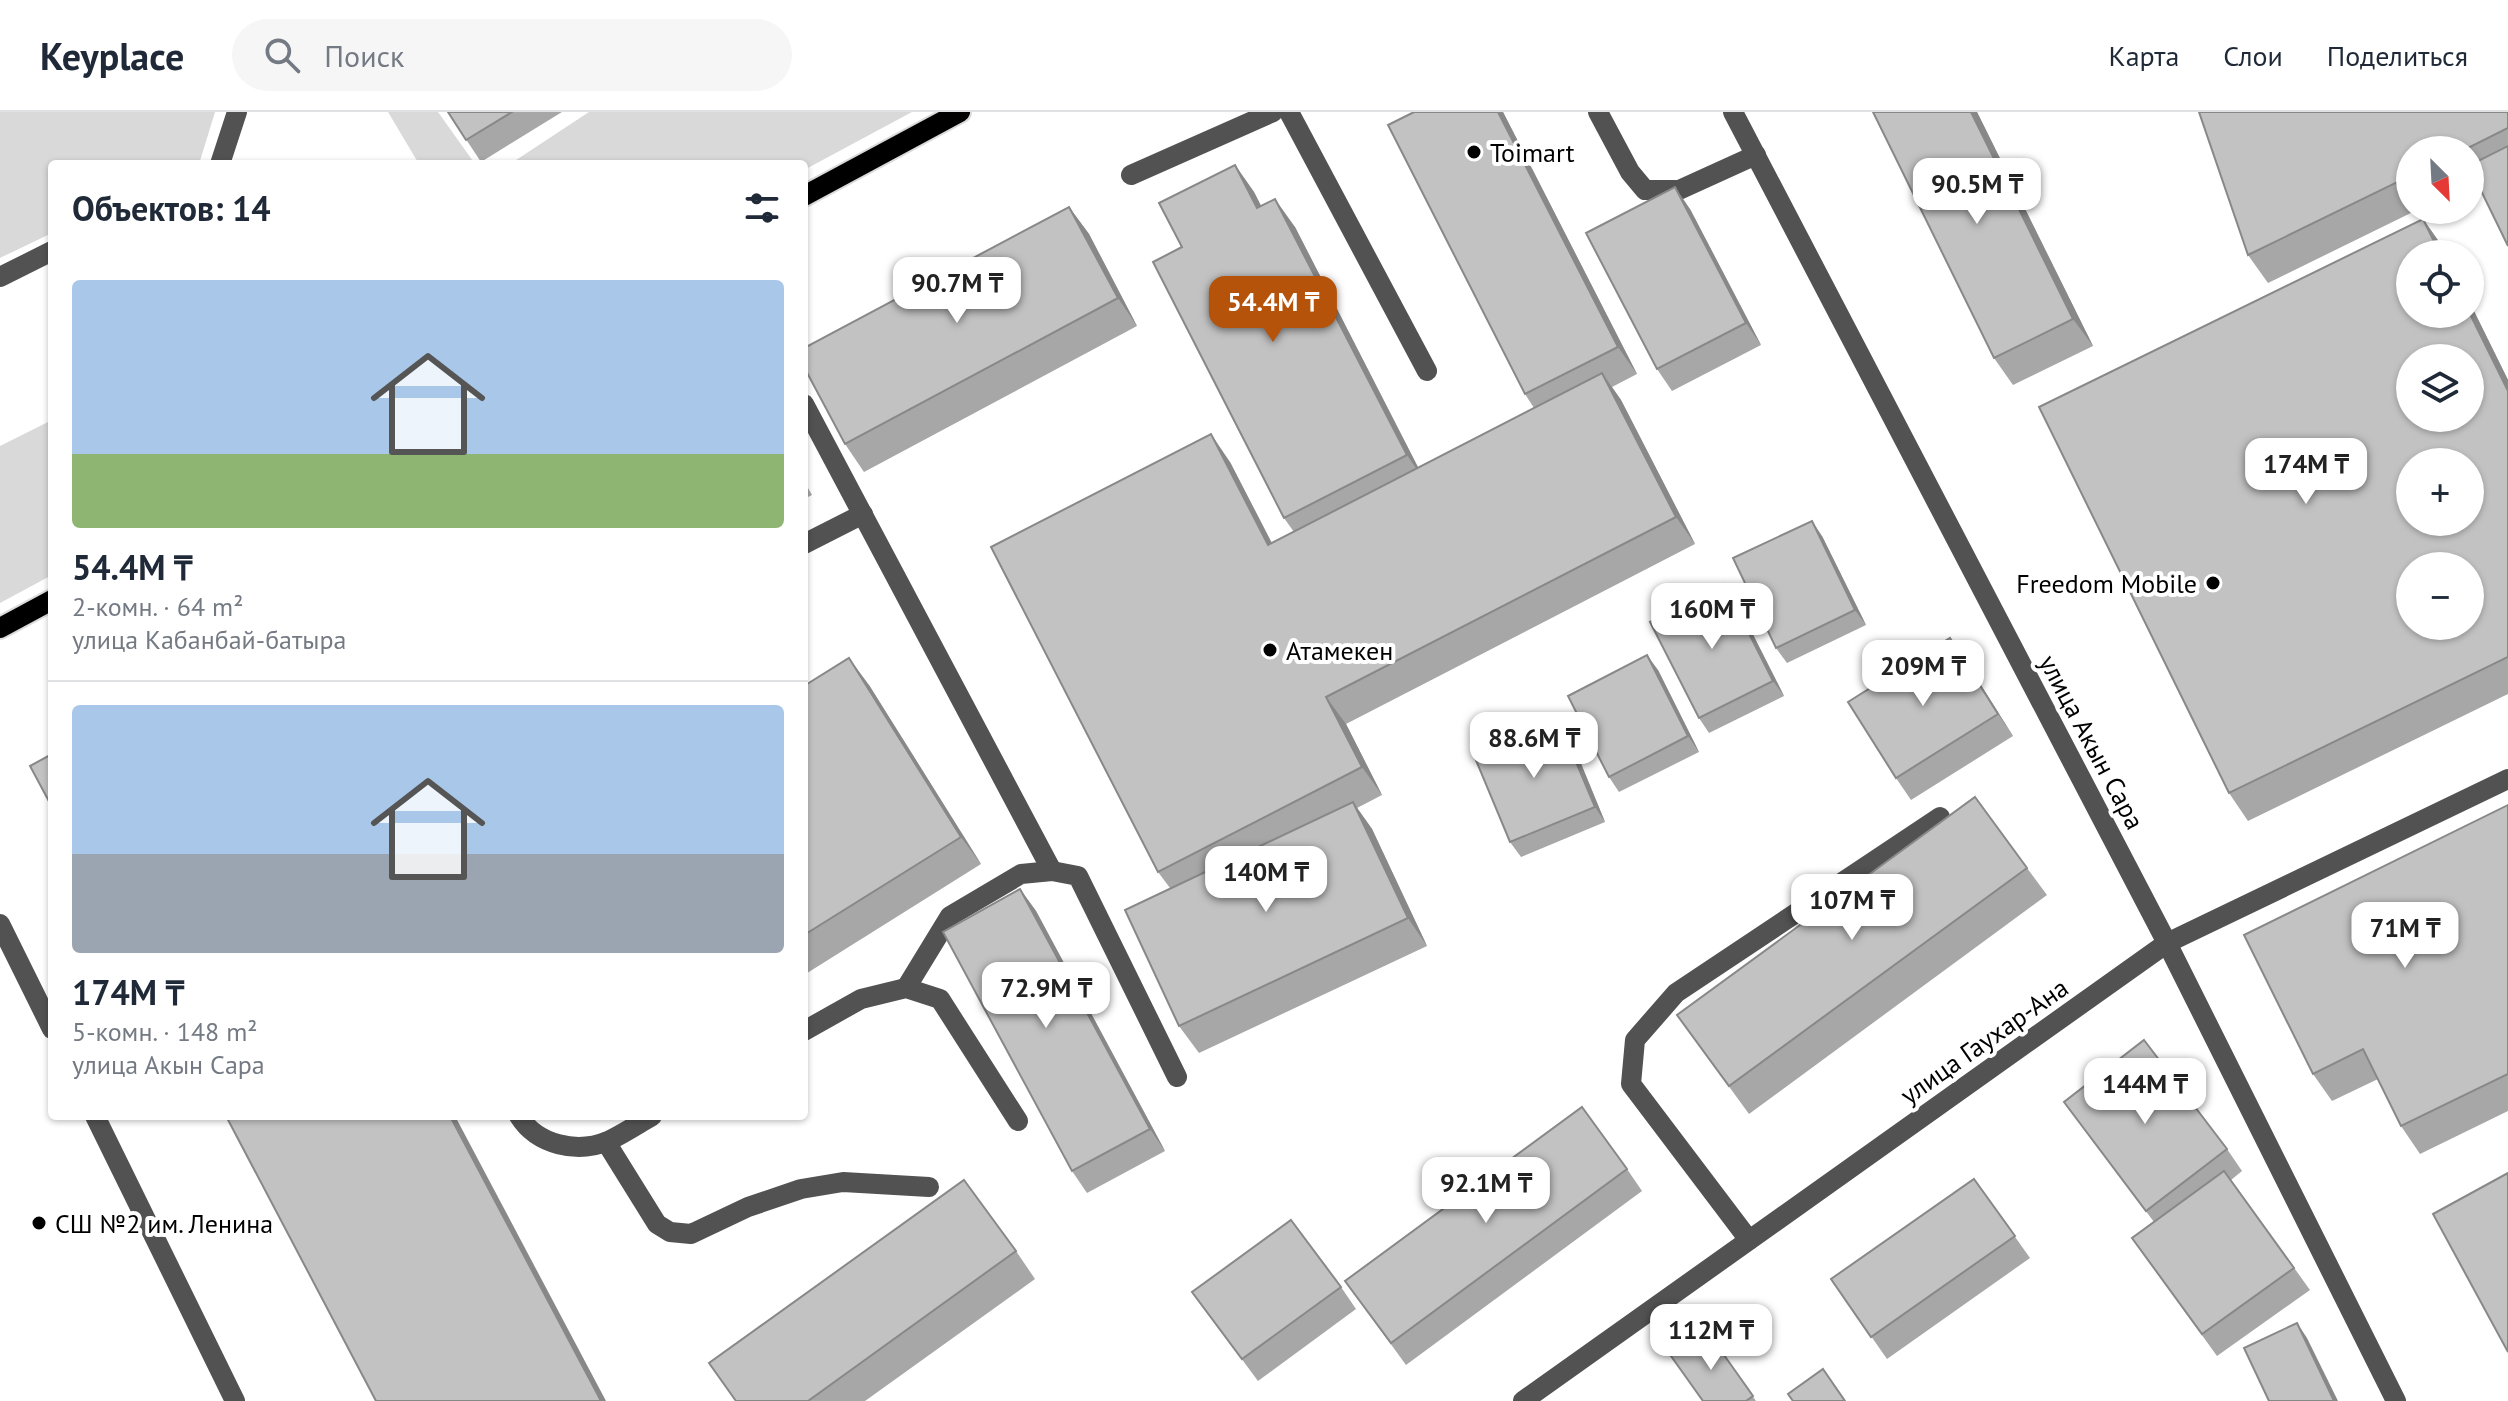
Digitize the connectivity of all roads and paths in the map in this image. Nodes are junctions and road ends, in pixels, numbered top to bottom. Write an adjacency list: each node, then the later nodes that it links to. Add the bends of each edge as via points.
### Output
1 (237, 112): 8 (street)
2 (960, 112): 10 (main road)
3 (1273, 112): 9 (street)
4 (1289, 112): 13 (street)
5 (1598, 112): 7 (street, via 1645,190 1679,190)
6 (1733, 112): 7 (street, улица Акын Сара)
7 (1756, 155): 23 (street, улица Акын Сара)
8 (221, 160)
9 (1131, 175)
10 (808, 194)
11 (48, 253): 12 (street)
12 (0, 277)
13 (1427, 371)
14 (808, 411): 15 (street)
15 (863, 514): 16 (street); 21 (street)
16 (808, 542)
17 (48, 602): 18 (main road)
18 (0, 628)
19 (2508, 779): 23 (street, улица Гаухар-Ана)
20 (1940, 817): 34 (street, via 1676,993 1635,1040 1631,1084)
21 (1052, 871): 24 (street, via 1021,874 950,916); 27 (street, via 1078,876)
22 (0, 924): 25 (street)
23 (2167, 943): 34 (street, улица Гаухар-Ана); 37 (street, улица Акын Сара)
24 (906, 988): 26 (street, via 861,999); 31 (street, via 940,999)
25 (48, 1021)
26 (808, 1029)
27 (1177, 1077)
28 (102, 1120): 35 (street)
29 (522, 1120): 32 (street, via 545,1140 569,1148)
30 (645, 1120): 32 (street)
31 (1018, 1121)
32 (606, 1142): 33 (street, via 657,1224 670,1232 691,1234 801,1189 843,1182)
33 (929, 1187)
34 (1749, 1240): 36 (street, улица Гаухар-Ана)
35 (235, 1401)
36 (1523, 1401)
37 (2396, 1401)

